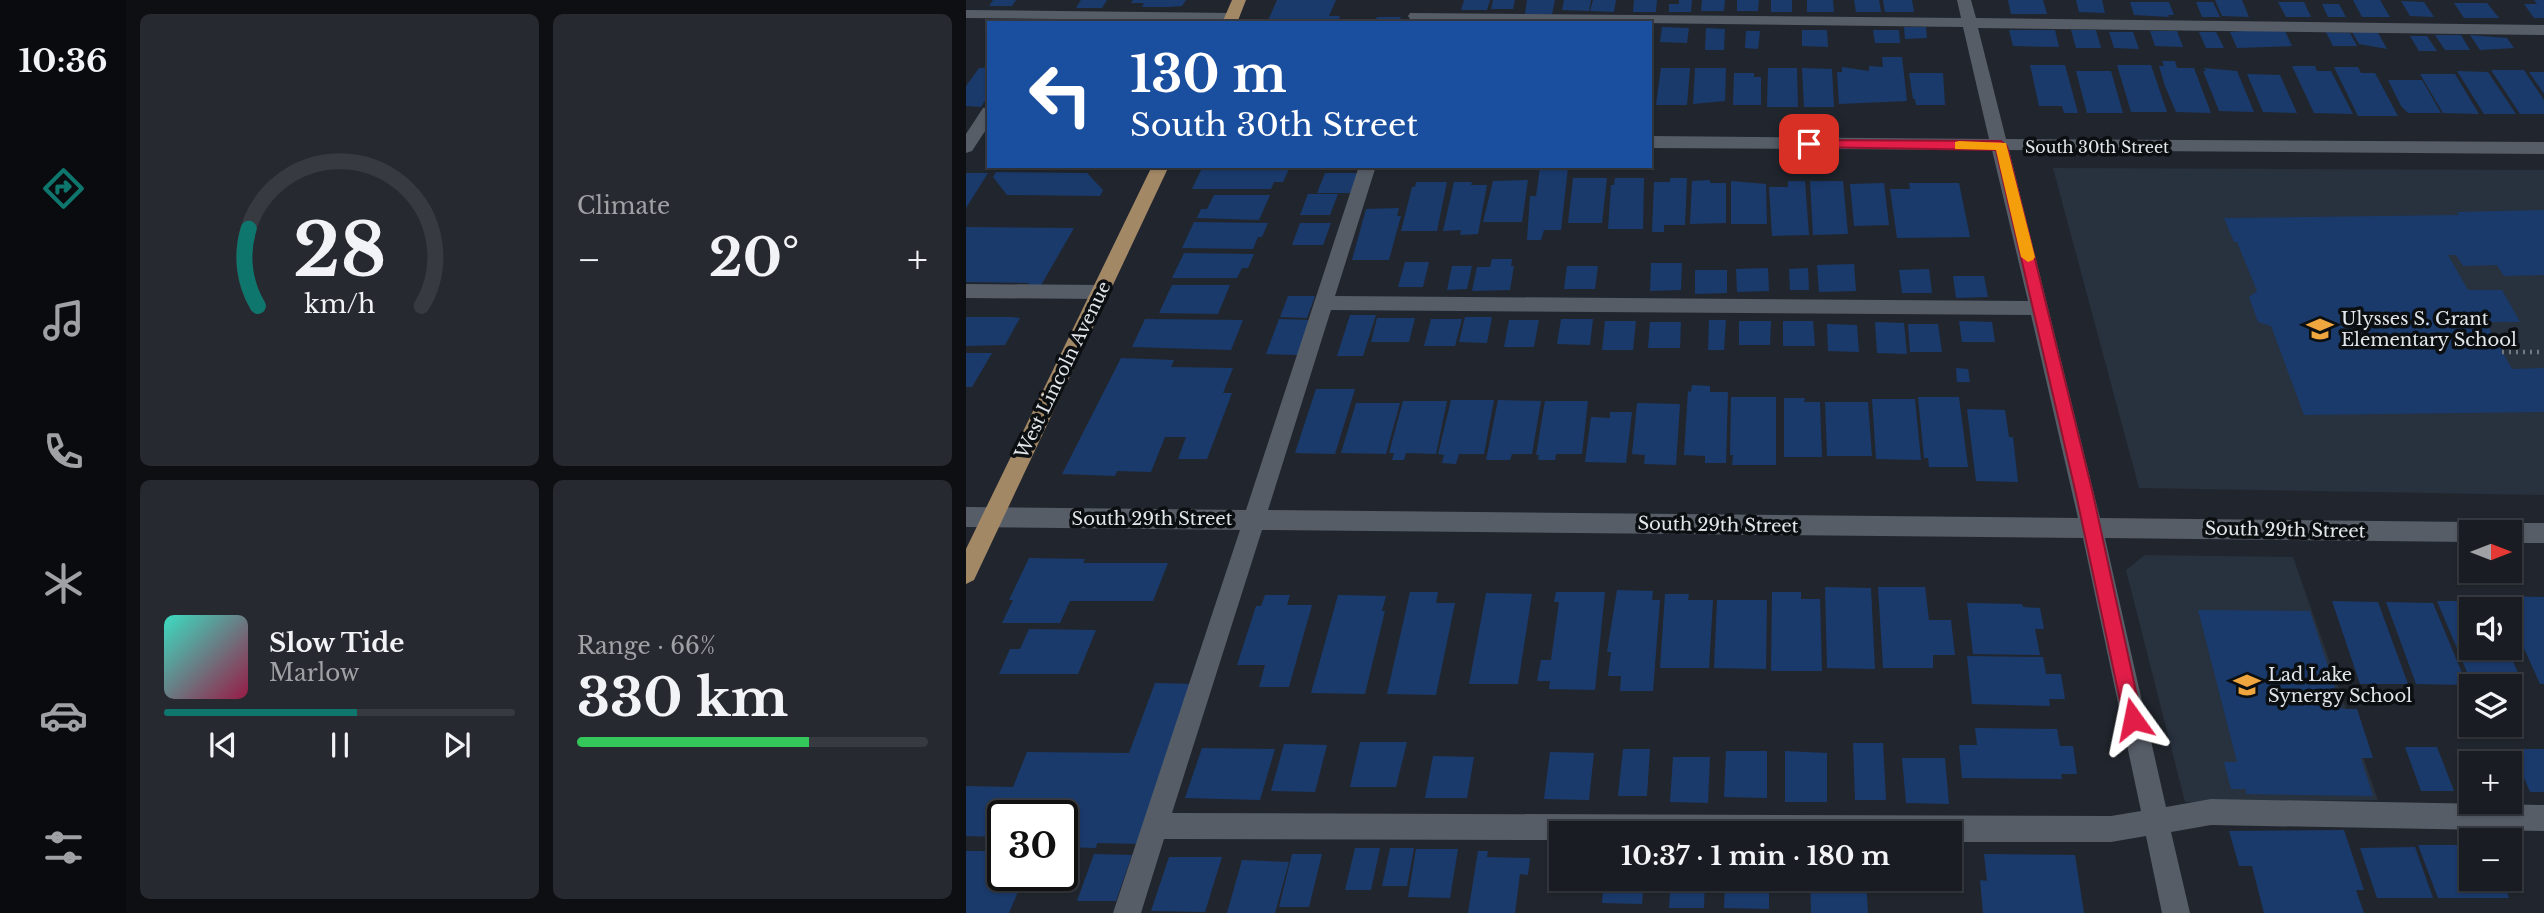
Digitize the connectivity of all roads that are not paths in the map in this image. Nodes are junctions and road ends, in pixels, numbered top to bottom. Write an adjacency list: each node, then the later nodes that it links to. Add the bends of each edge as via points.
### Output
1 (1061, 0): 6 (street)
2 (1239, 0): 8 (main road)
3 (1419, 0): 7 (street)
4 (1964, 0): 9 (street)
5 (966, 14): 6 (street)
6 (1049, 19): 8 (street)
7 (1414, 19): 9 (street)
8 (1230, 20)
9 (1969, 22): 10 (street); 14 (street)
10 (2544, 30)
11 (987, 115): 12 (street)
12 (973, 139)
13 (1652, 142): 14 (street, South 30th Street)
14 (2001, 146): 15 (street, South 30th Street); 21 (street)
15 (2544, 148)
16 (1160, 168): 19 (main road, West Lincoln Avenue)
17 (1367, 168): 20 (street)
18 (966, 290): 19 (street)
19 (1101, 292): 23 (main road, West Lincoln Avenue)
20 (1324, 303): 21 (street); 24 (street)
21 (2040, 308): 25 (street)
22 (966, 517): 23 (street, South 29th Street)
23 (993, 518): 24 (street, South 29th Street); 29 (main road, West Lincoln Avenue)
24 (1252, 519): 25 (street, South 29th Street); 32 (street)
25 (2092, 528): 26 (street, South 29th Street); 31 (street)
26 (2459, 532)
27 (2522, 533): 28 (street)
28 (2544, 533)
29 (966, 573)
30 (2544, 818): 31 (street, via 2211,812)
31 (2155, 822): 32 (street, via 2111,829); 34 (street)
32 (1154, 826): 33 (street)
33 (1128, 913)
34 (2176, 913)

